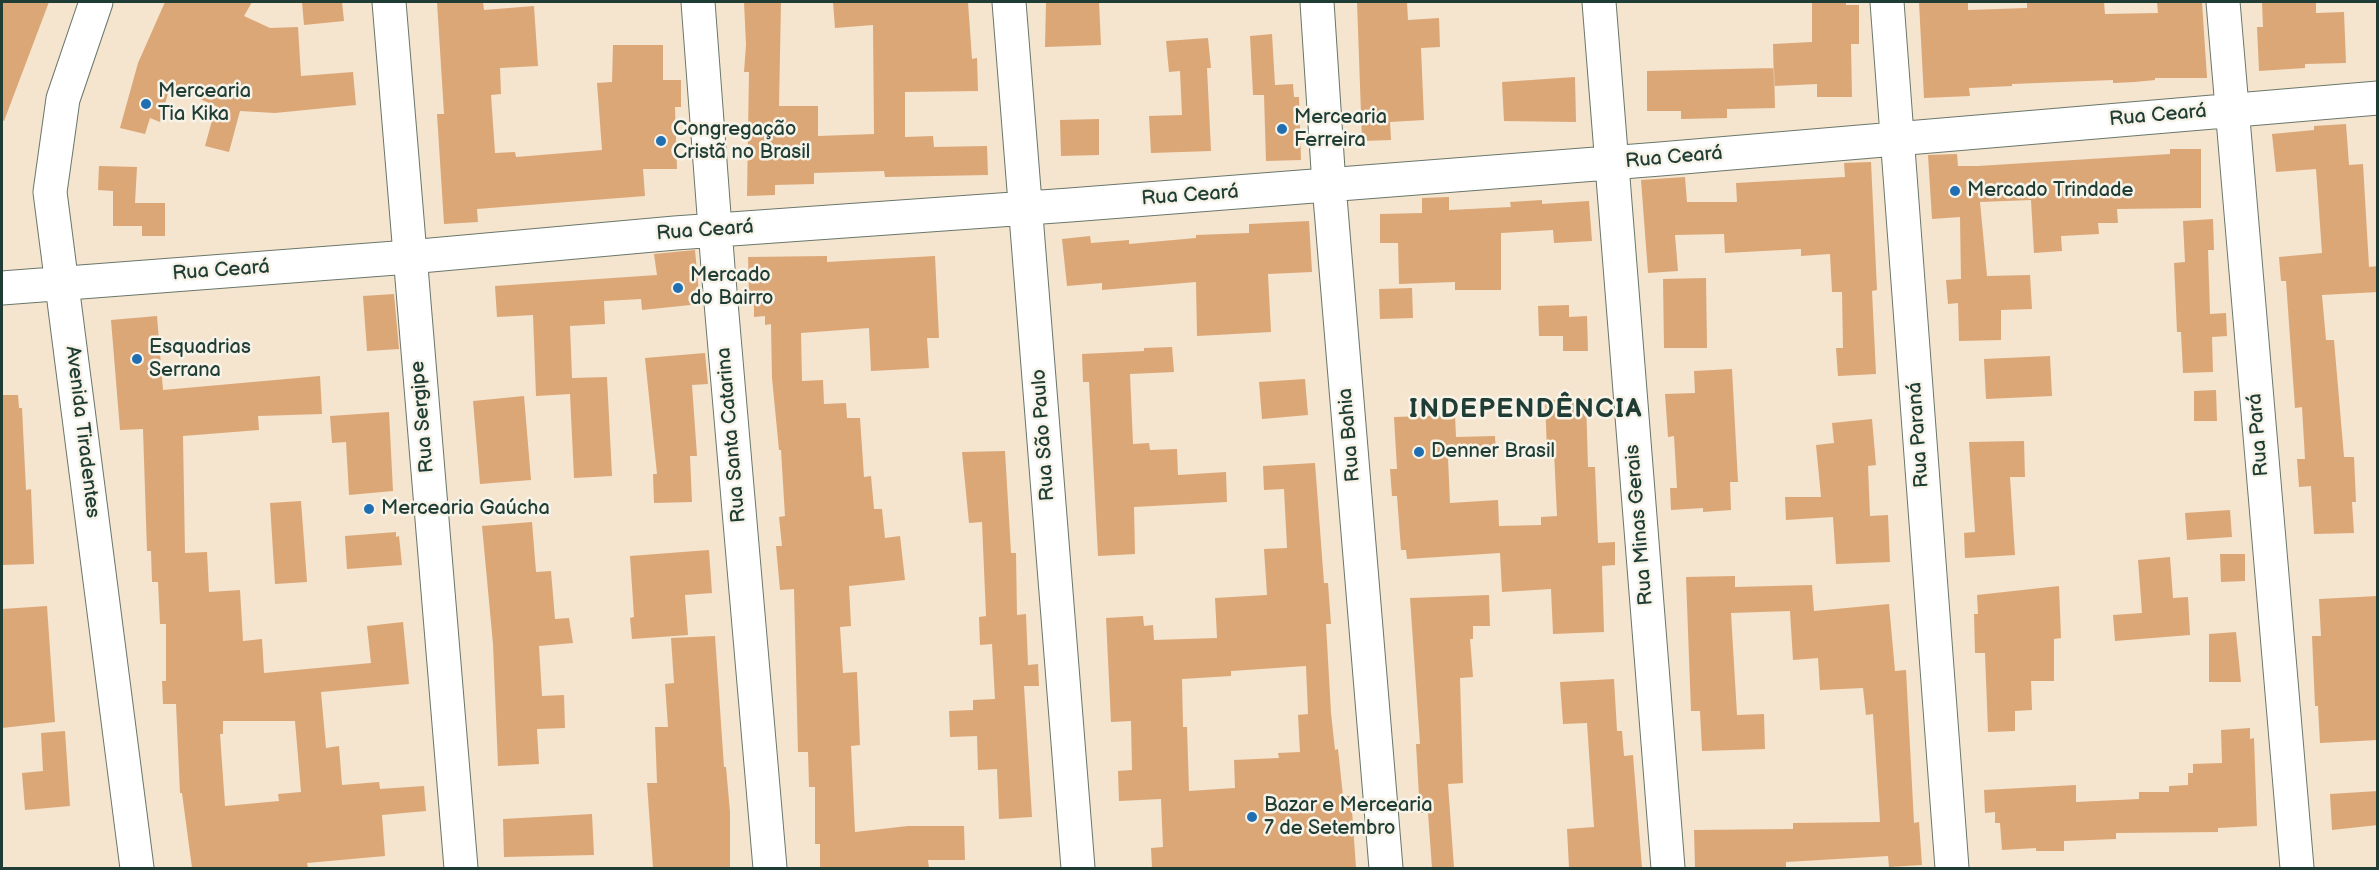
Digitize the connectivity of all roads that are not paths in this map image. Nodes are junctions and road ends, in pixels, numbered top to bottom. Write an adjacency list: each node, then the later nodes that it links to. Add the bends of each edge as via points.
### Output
1 (96, 2): 17 (street, Avenida Tiradentes, via 63,99 50,192)
2 (389, 2): 16 (street, Rua Sergipe)
3 (698, 2): 15 (street, Rua Santa Catarina)
4 (1009, 2): 14 (street, Rua São Paulo)
5 (1317, 2): 13 (street, Rua Bahia)
6 (1599, 2): 12 (street, Rua Minas Gerais)
7 (1887, 2): 11 (street, Rua Paraná)
8 (2223, 2): 10 (street, Rua Pará)
9 (2378, 98): 10 (street, Rua Ceará)
10 (2231, 109): 11 (street, Rua Ceará); 26 (street, Rua Pará)
11 (1897, 139): 12 (street, Rua Ceará); 25 (street, Rua Paraná)
12 (1612, 163): 13 (street, Rua Ceará); 24 (street, Rua Minas Gerais)
13 (1329, 185): 14 (street, Rua Ceará); 23 (street, Rua Bahia)
14 (1027, 208): 15 (street, Rua Ceará); 22 (street, Rua São Paulo)
15 (715, 230): 16 (street, Rua Ceará); 21 (street, Rua Santa Catarina)
16 (409, 256): 17 (street, Rua Ceará); 20 (street, Rua Sergipe)
17 (63, 283): 18 (street, Rua Ceará); 19 (street, Avenida Tiradentes)
18 (2, 288)
19 (137, 868)
20 (461, 868)
21 (770, 868)
22 (1078, 868)
23 (1386, 868)
24 (1668, 868)
25 (1952, 868)
26 (2297, 868)

